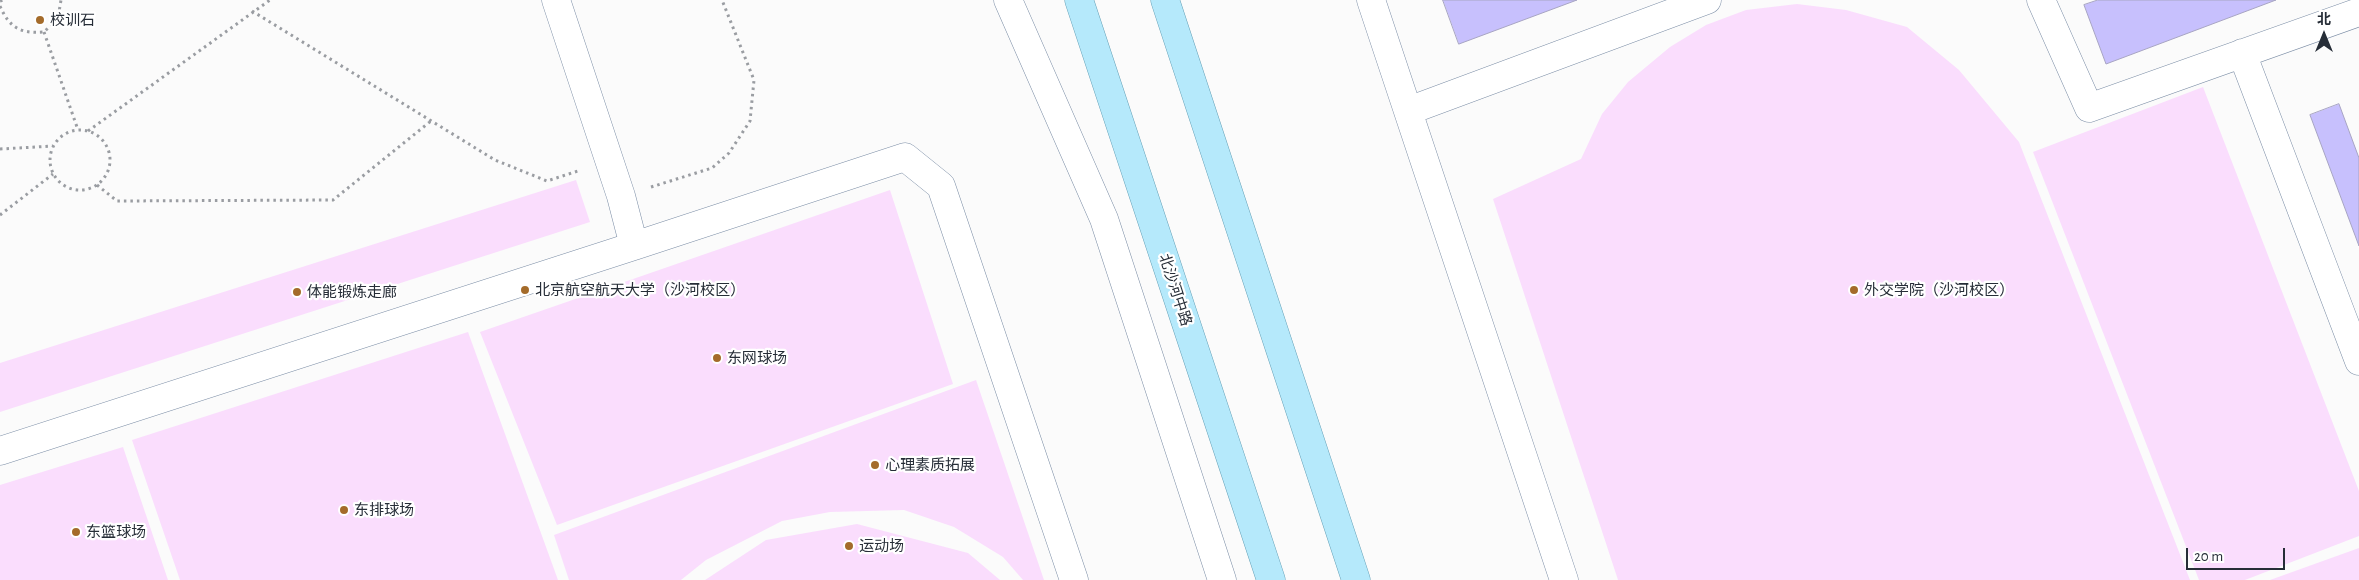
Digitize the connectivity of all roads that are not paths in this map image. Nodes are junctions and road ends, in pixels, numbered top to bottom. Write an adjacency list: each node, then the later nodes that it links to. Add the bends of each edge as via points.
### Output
1 (556, 0): 11 (street, via 621,196)
2 (1008, 0): 15 (street, via 1104,219)
3 (1079, 0): 16 (main road, 北沙河中路)
4 (1165, 0): 17 (main road)
5 (1371, 0): 10 (street)
6 (1707, 0): 10 (street)
7 (2041, 0): 9 (street, via 2089,108)
8 (2359, 12): 9 (street)
9 (2242, 53): 12 (street)
10 (1408, 111): 18 (street)
11 (634, 246): 13 (street); 14 (street, via 905,157 941,186)
12 (2359, 361)
13 (0, 451)
14 (1074, 580)
15 (1222, 580)
16 (1271, 580)
17 (1356, 580)
18 (1564, 580)

